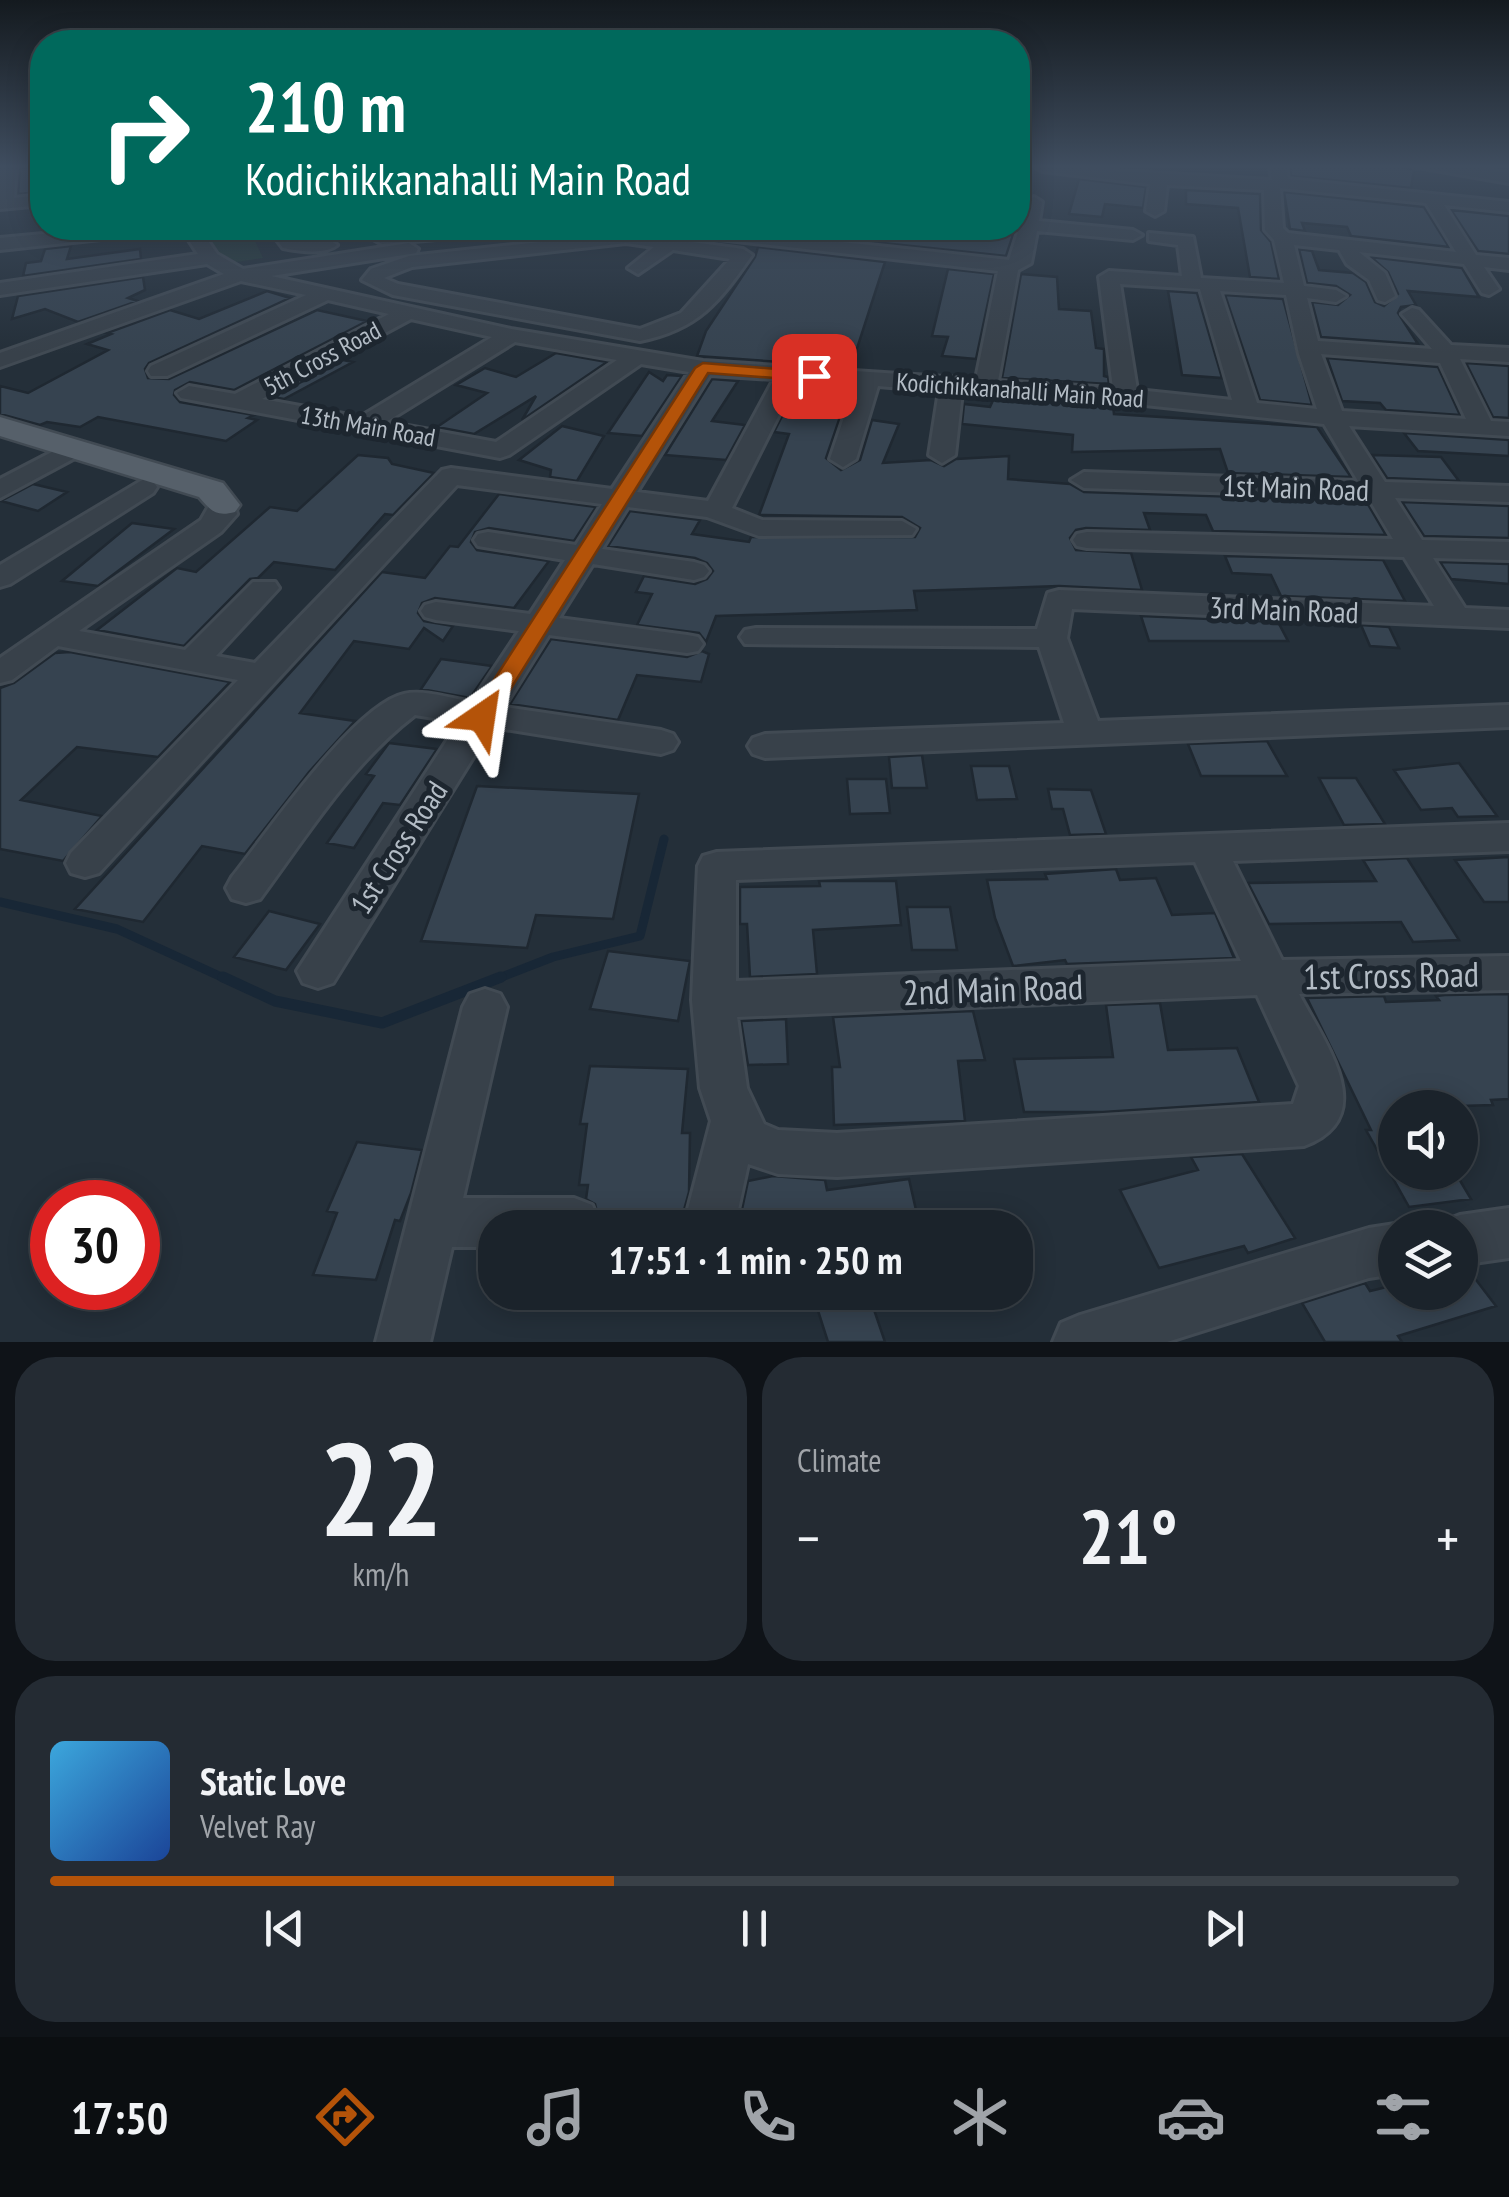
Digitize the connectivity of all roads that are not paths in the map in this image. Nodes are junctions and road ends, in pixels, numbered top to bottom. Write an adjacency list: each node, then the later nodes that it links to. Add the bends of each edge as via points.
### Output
1 (1064, 229): 4 (street)
2 (1274, 229): 6 (street)
3 (1450, 229): 22 (street)
4 (1133, 235)
5 (1155, 237): 27 (street, via 1188,241)
6 (1283, 238): 20 (street); 31 (street)
7 (39, 240): 19 (street)
8 (200, 240): 25 (street)
9 (286, 240): 10 (street, via 296,246)
10 (379, 240)
11 (408, 240): 25 (street, via 337,257)
12 (446, 240): 21 (street)
13 (542, 240): 21 (street)
14 (589, 240): 21 (street)
15 (669, 240): 26 (street)
16 (688, 240): 33 (street, via 743,255 700,311 654,333 624,334)
17 (760, 240): 24 (street)
18 (1023, 240): 24 (street, via 1021,263)
19 (0, 244)
20 (1348, 246): 22 (street); 35 (street, via 1354,260 1378,278)
21 (503, 247): 33 (street, via 410,262 372,280)
22 (1469, 260): 23 (street); 30 (street)
23 (1509, 264)
24 (1008, 266): 49 (street)
25 (225, 268): 29 (street); 32 (street, Kodichikkanahalli Main Road); 40 (street)
26 (638, 268)
27 (1200, 283): 31 (street); 51 (street, via 1109,277); 53 (street)
28 (448, 285): 33 (street, 5th Cross Road)
29 (0, 288)
30 (1489, 289)
31 (1295, 290): 34 (street); 39 (street)
32 (323, 294): 36 (street, Kodichikkanahalli Main Road); 45 (street)
33 (427, 296): 36 (street, 5th Cross Road)
34 (1336, 296)
35 (1385, 296)
36 (403, 312): 38 (street, Kodichikkanahalli Main Road); 52 (street, 5th Cross Road)
37 (1412, 314): 41 (street)
38 (511, 335): 43 (street, Kodichikkanahalli Main Road); 55 (street)
39 (1309, 347): 41 (street); 54 (street)
40 (2, 351)
41 (1446, 354): 42 (street); 57 (street)
42 (1509, 355)
43 (636, 357): 44 (street, Kodichikkanahalli Main Road); 55 (street, 13th Main Road, via 500,450)
44 (703, 368): 46 (street, Kodichikkanahalli Main Road); 69 (street, 1st Cross Road)
45 (159, 371)
46 (788, 374): 47 (street, Kodichikkanahalli Main Road); 70 (street)
47 (868, 381): 48 (street, Kodichikkanahalli Main Road); 62 (street)
48 (951, 387): 49 (street, Kodichikkanahalli Main Road); 61 (street)
49 (985, 390): 51 (street, Kodichikkanahalli Main Road)
50 (189, 393): 52 (street, 13th Main Road)
51 (1126, 396): 53 (street, Kodichikkanahalli Main Road)
52 (237, 403): 55 (street, 13th Main Road)
53 (1246, 407): 54 (street, Kodichikkanahalli Main Road)
54 (1332, 418): 57 (street, Kodichikkanahalli Main Road); 66 (street)
55 (364, 425)
56 (0, 426): 60 (main road)
57 (1484, 428): 58 (street, Kodichikkanahalli Main Road)
58 (1509, 429)
59 (0, 447): 60 (main road)
60 (63, 455): 64 (main road); 65 (street); 68 (main road)
61 (942, 456)
62 (843, 459)
63 (1084, 480): 66 (street, 1st Main Road)
64 (144, 487): 68 (main road); 78 (street)
65 (0, 490)
66 (1376, 490): 67 (street, 1st Main Road); 74 (street)
67 (1509, 494)
68 (212, 499): 84 (street)
69 (618, 501): 70 (street); 76 (street, 1st Cross Road); 90 (street, via 450,476)
70 (712, 510): 71 (street, via 759,528)
71 (902, 529)
72 (488, 540): 76 (street)
73 (1086, 540): 74 (street)
74 (1412, 548): 75 (street); 81 (street)
75 (1509, 551)
76 (583, 556): 77 (street); 83 (street, 1st Cross Road)
77 (694, 571)
78 (0, 578)
79 (264, 588): 88 (street)
80 (436, 611): 83 (street)
81 (1454, 616): 82 (street, 3rd Main Road); 86 (street, 3rd Main Road, via 1059,600)
82 (1509, 618)
83 (540, 623): 87 (street); 92 (street, 1st Cross Road)
84 (52, 634): 88 (street); 89 (street)
85 (756, 637): 86 (street)
86 (1051, 638): 93 (street)
87 (686, 644)
88 (193, 662): 90 (street)
89 (0, 673)
90 (263, 675): 98 (street)
91 (1509, 716): 93 (street)
92 (482, 717): 94 (street); 99 (street, via 410,703 388,716); 100 (street, 1st Cross Road)
93 (1084, 732): 95 (street)
94 (661, 742)
95 (764, 746)
96 (1509, 836): 97 (street)
97 (1209, 851): 102 (street); 103 (street, via 717,866)
98 (85, 863)
99 (246, 888)
100 (318, 971)
101 (1509, 973): 102 (street, 1st Cross Road)
102 (1272, 977): 103 (street, 2nd Main Road); 105 (street, via 1322,1086 1319,1111 1304,1125 837,1155 766,1149)
103 (714, 1000): 105 (street)
104 (485, 1007): 107 (street)
105 (734, 1122): 106 (street)
106 (712, 1210)
107 (434, 1223): 108 (street); 112 (street)
108 (478, 1223)
109 (1509, 1233): 110 (street)
110 (1478, 1237)
111 (1378, 1252): 113 (street)
112 (403, 1342)
113 (1080, 1342)

